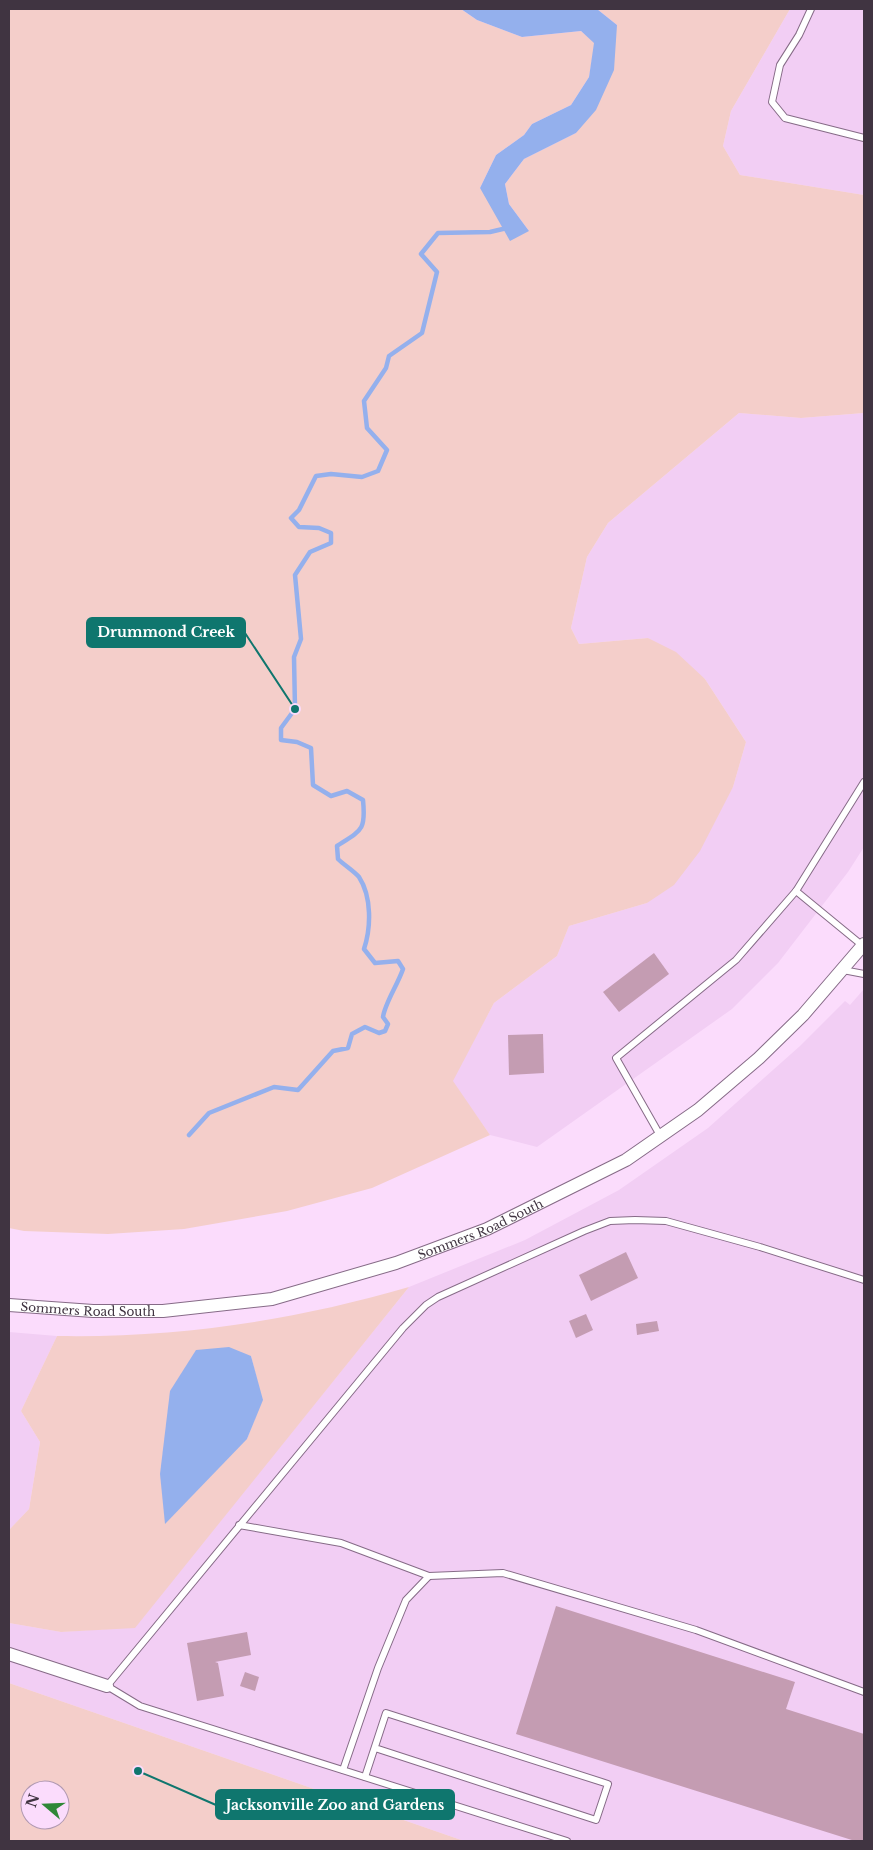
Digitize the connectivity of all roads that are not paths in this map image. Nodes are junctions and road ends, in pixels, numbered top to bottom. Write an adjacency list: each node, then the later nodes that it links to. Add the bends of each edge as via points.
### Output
1 (811, 9): 2 (lane, via 780,64 772,102 785,118)
2 (864, 138)
3 (864, 782): 4 (lane)
4 (796, 892): 5 (lane); 8 (lane, via 736,960 616,1058)
5 (864, 945): 6 (street, Sommers Road South)
6 (843, 970): 7 (lane); 8 (street, Sommers Road South, via 759,1058)
7 (864, 974)
8 (661, 1137): 10 (street, Sommers Road South, via 626,1160 488,1229 396,1263 272,1299 163,1311 93,1311)
9 (864, 1280): 11 (lane, via 666,1221 610,1221 584,1231 426,1305 403,1328)
10 (9, 1305)
11 (239, 1525): 12 (lane, via 341,1543); 14 (lane)
12 (429, 1576): 15 (lane, via 504,1572 696,1630); 17 (lane, via 406,1600 378,1668)
13 (9, 1654): 14 (street)
14 (107, 1686): 17 (lane, via 140,1706)
15 (864, 1692)
16 (375, 1748): 16 (lane, via 596,1820 608,1784 386,1713); 18 (lane)
17 (343, 1770): 18 (lane)
18 (365, 1777): 19 (lane)
19 (567, 1841)

